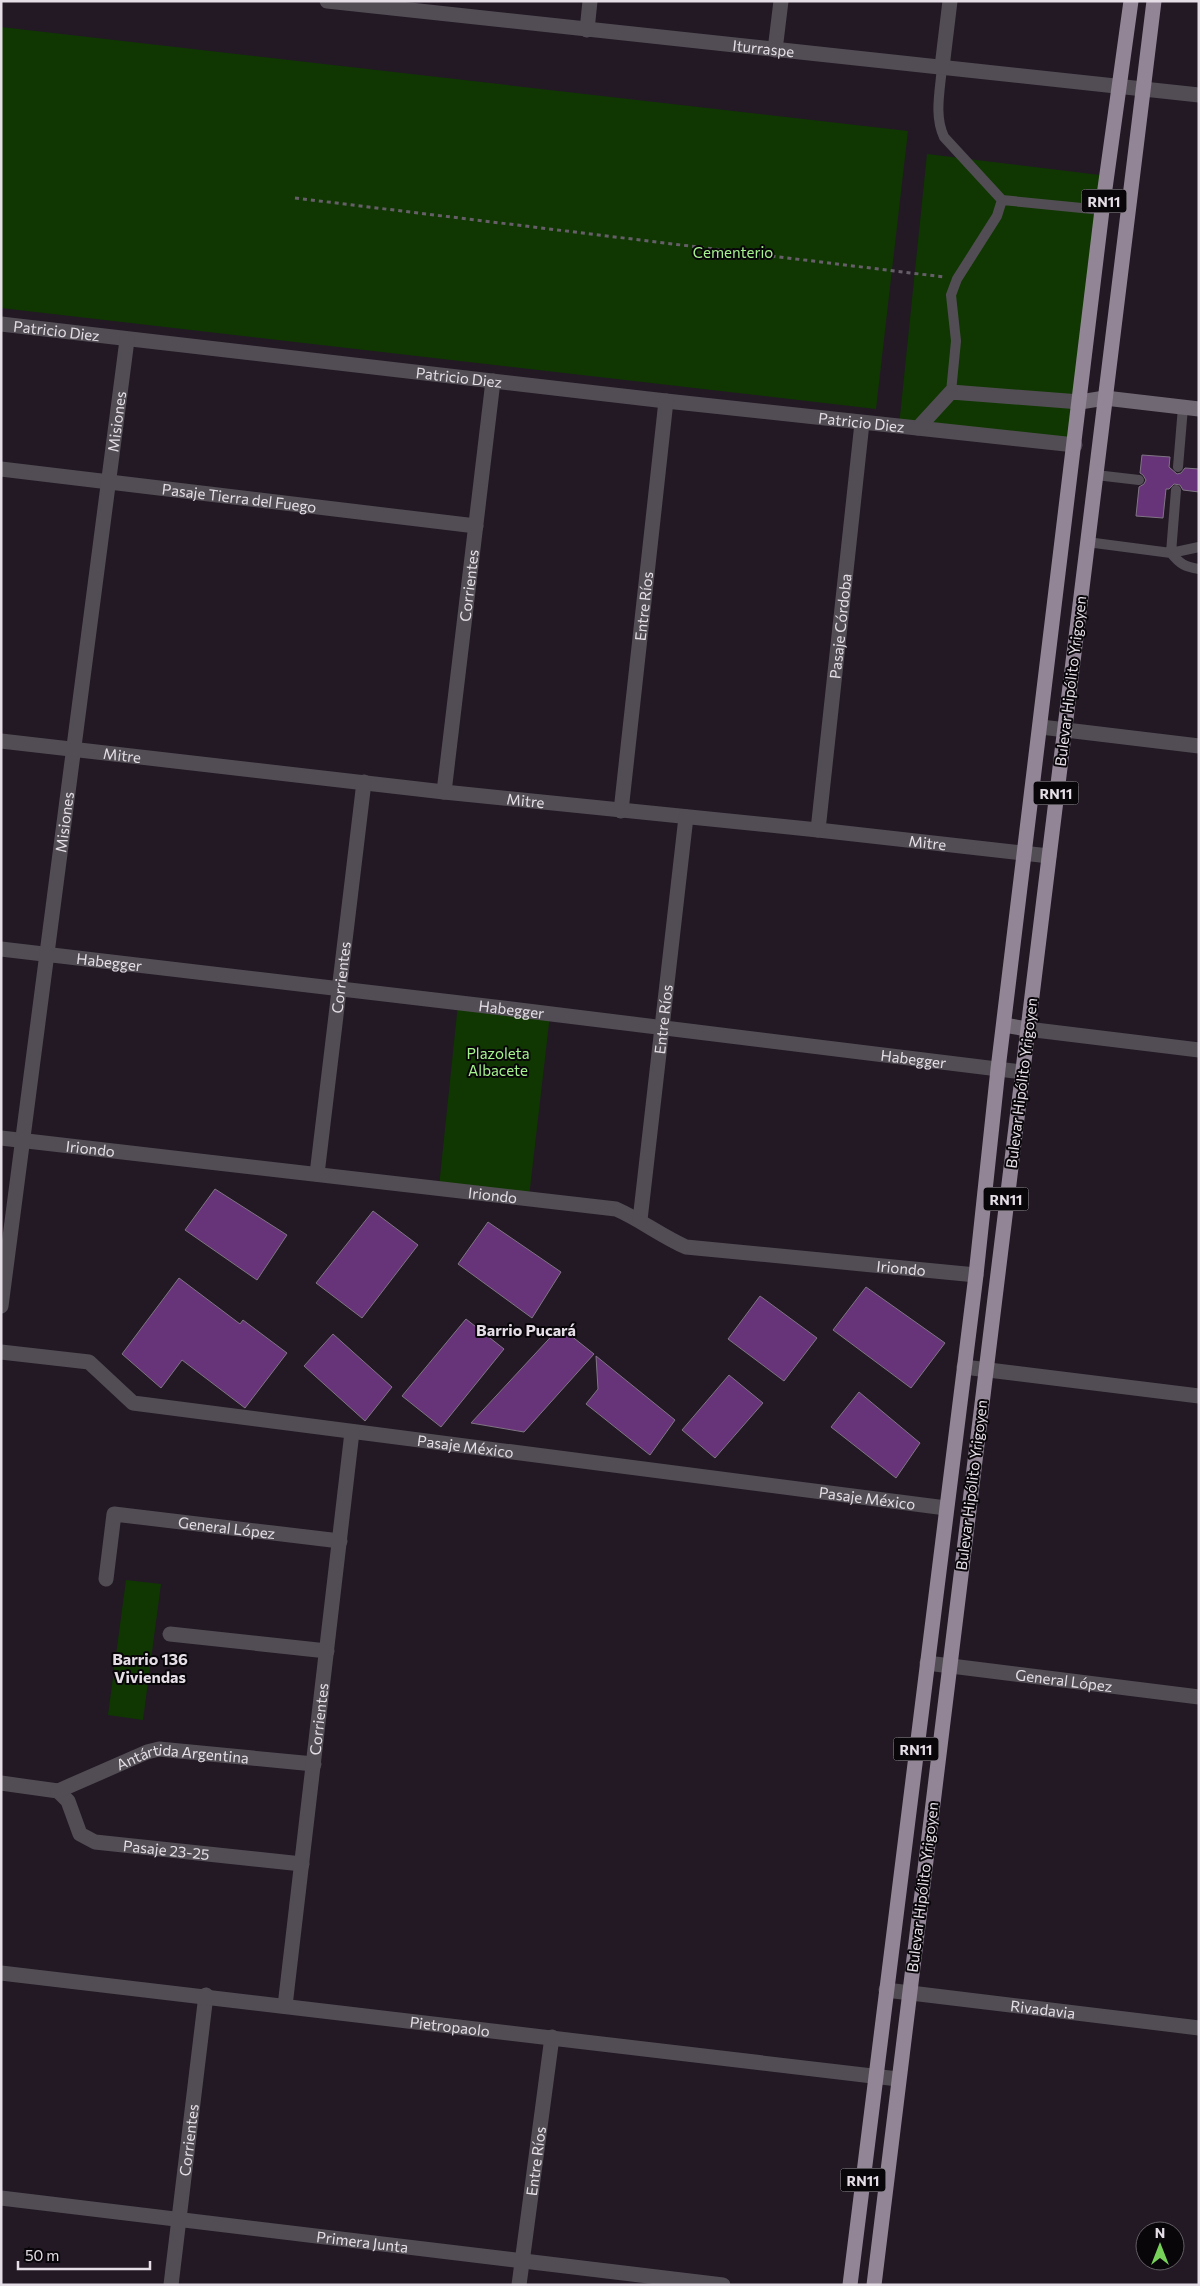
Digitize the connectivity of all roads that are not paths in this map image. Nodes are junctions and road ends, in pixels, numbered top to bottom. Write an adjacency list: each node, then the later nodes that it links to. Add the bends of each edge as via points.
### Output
1 (327, 1): 7 (street, Iturraspe)
2 (590, 1): 8 (street)
3 (781, 1): 9 (street)
4 (950, 1): 10 (street)
5 (1131, 1): 11 (highway, Bulevar Hipólito Yrigoyen / RN11)
6 (1154, 1): 12 (highway, Bulevar Hipólito Yrigoyen / RN11)
7 (454, 8): 8 (street, Iturraspe)
8 (587, 30): 9 (street, Iturraspe)
9 (775, 50): 10 (street, Iturraspe)
10 (942, 68): 11 (street, Iturraspe); 14 (lane, via 938,113 944,138)
11 (1121, 85): 12 (street, Iturraspe); 15 (highway, Bulevar Hipólito Yrigoyen / RN11)
12 (1144, 88): 13 (street, Iturraspe); 20 (highway, Bulevar Hipólito Yrigoyen / RN11)
13 (1199, 95)
14 (1002, 200): 15 (lane); 19 (lane, via 997,216 957,279 951,295 956,341)
15 (1102, 210): 22 (highway, Bulevar Hipólito Yrigoyen / RN11)
16 (1, 324): 17 (street, Patricio Diez)
17 (126, 340): 18 (street, Patricio Diez); 32 (street, Misiones)
18 (493, 381): 21 (street, Patricio Diez); 34 (street, Corrientes)
19 (951, 392): 22 (street); 26 (street, Patricio Diez)
20 (1105, 398): 22 (main road); 23 (main road); 30 (highway, Bulevar Hipólito Yrigoyen / RN11)
21 (666, 401): 25 (street, Patricio Diez); 46 (street, Entre Ríos)
22 (1080, 402): 27 (highway, Bulevar Hipólito Yrigoyen / RN11)
23 (1183, 408): 24 (main road); 28 (lane)
24 (1199, 409)
25 (862, 423): 26 (street, Patricio Diez); 48 (street, Pasaje Córdoba)
26 (918, 428): 27 (street, Patricio Diez)
27 (1075, 445): 39 (highway, Bulevar Hipólito Yrigoyen / RN11)
28 (1178, 468)
29 (1, 469): 32 (street, Pasaje Tierra del Fuego)
30 (1096, 475): 31 (lane); 35 (highway, Bulevar Hipólito Yrigoyen / RN11)
31 (1139, 480)
32 (109, 482): 34 (street, Pasaje Tierra del Fuego); 43 (street, Misiones)
33 (1176, 490): 37 (lane)
34 (476, 526): 45 (street, Corrientes)
35 (1087, 542): 37 (lane); 40 (highway, Bulevar Hipólito Yrigoyen / RN11)
36 (1199, 548): 37 (lane)
37 (1171, 553): 38 (lane, via 1186,568)
38 (1199, 569)
39 (1040, 727): 40 (street); 49 (highway, Bulevar Hipólito Yrigoyen / RN11)
40 (1064, 730): 42 (street); 50 (highway, Bulevar Hipólito Yrigoyen / RN11)
41 (1, 741): 43 (street, Mitre)
42 (1199, 746)
43 (74, 749): 44 (street, Mitre); 52 (street, Misiones)
44 (364, 782): 45 (street, Mitre); 53 (street, Corrientes)
45 (444, 792): 46 (street, Mitre)
46 (621, 811): 47 (street, Mitre)
47 (686, 817): 48 (street, Mitre); 55 (street, Entre Ríos)
48 (818, 830): 49 (street, Mitre)
49 (1025, 852): 50 (street, Mitre); 54 (highway, Bulevar Hipólito Yrigoyen / RN11)
50 (1048, 856): 56 (highway, Bulevar Hipólito Yrigoyen / RN11)
51 (1, 949): 52 (street, Habegger)
52 (47, 954): 53 (street, Habegger); 61 (street, Misiones)
53 (339, 988): 55 (street, Habegger); 62 (street, Corrientes)
54 (1004, 1025): 56 (main road); 58 (highway, Bulevar Hipólito Yrigoyen / RN11)
55 (661, 1029): 58 (street, Habegger); 63 (street, Entre Ríos)
56 (1027, 1029): 57 (street); 59 (highway, Bulevar Hipólito Yrigoyen / RN11)
57 (1199, 1050)
58 (998, 1069): 59 (street, Habegger); 64 (highway, Bulevar Hipólito Yrigoyen / RN11)
59 (1022, 1072): 68 (highway, Bulevar Hipólito Yrigoyen / RN11)
60 (1, 1138): 61 (street, Iriondo)
61 (23, 1140): 62 (street, Iriondo); 65 (street, Misiones)
62 (317, 1174): 63 (street, Iriondo, via 616,1209)
63 (640, 1220): 64 (street, Iriondo, via 663,1237 686,1247)
64 (976, 1275): 67 (highway, Bulevar Hipólito Yrigoyen / RN11)
65 (1, 1306)
66 (1, 1352): 70 (street, Pasaje México, via 89,1362 133,1403)
67 (964, 1367): 68 (street); 71 (highway, Bulevar Hipólito Yrigoyen / RN11)
68 (986, 1370): 69 (street); 77 (highway, Bulevar Hipólito Yrigoyen / RN11)
69 (1199, 1396)
70 (352, 1432): 71 (street, Pasaje México); 72 (street, Corrientes)
71 (946, 1508): 76 (highway, Bulevar Hipólito Yrigoyen / RN11)
72 (340, 1541): 73 (street, General López, via 114,1514); 75 (street, Corrientes)
73 (106, 1579)
74 (170, 1634): 75 (street)
75 (327, 1651): 79 (street, Corrientes)
76 (927, 1663): 77 (street, General López); 84 (highway, Bulevar Hipólito Yrigoyen / RN11)
77 (949, 1666): 78 (street, General López); 85 (highway, Bulevar Hipólito Yrigoyen / RN11)
78 (1199, 1697)
79 (314, 1764): 81 (street, Antártida Argentina, via 159,1750 147,1752); 82 (street, Corrientes)
80 (1, 1783): 81 (street)
81 (58, 1791): 82 (street, Pasaje 23-25, via 68,1801 80,1834 95,1842)
82 (302, 1864): 87 (street, Corrientes)
83 (1, 1973): 86 (street, Pietropaolo)
84 (886, 1990): 85 (street, Rivadavia); 90 (highway, Bulevar Hipólito Yrigoyen / RN11)
85 (909, 1994): 88 (street, Rivadavia); 91 (highway, Bulevar Hipólito Yrigoyen / RN11)
86 (206, 1995): 87 (street, Pietropaolo); 93 (street, Corrientes)
87 (285, 2006): 89 (street, Pietropaolo)
88 (1199, 2028)
89 (552, 2037): 90 (street, Pietropaolo); 94 (street, Entre Ríos)
90 (876, 2075): 91 (street, Pietropaolo); 98 (highway, RN11)
91 (898, 2079): 99 (highway, Bulevar Hipólito Yrigoyen / RN11)
92 (1, 2198): 93 (street, Primera Junta)
93 (179, 2218): 94 (street, Primera Junta); 95 (street, Corrientes)
94 (522, 2261): 96 (street, Entre Ríos); 97 (street, Primera Junta)
95 (171, 2285)
96 (519, 2285)
97 (723, 2285)
98 (850, 2285)
99 (874, 2285)

